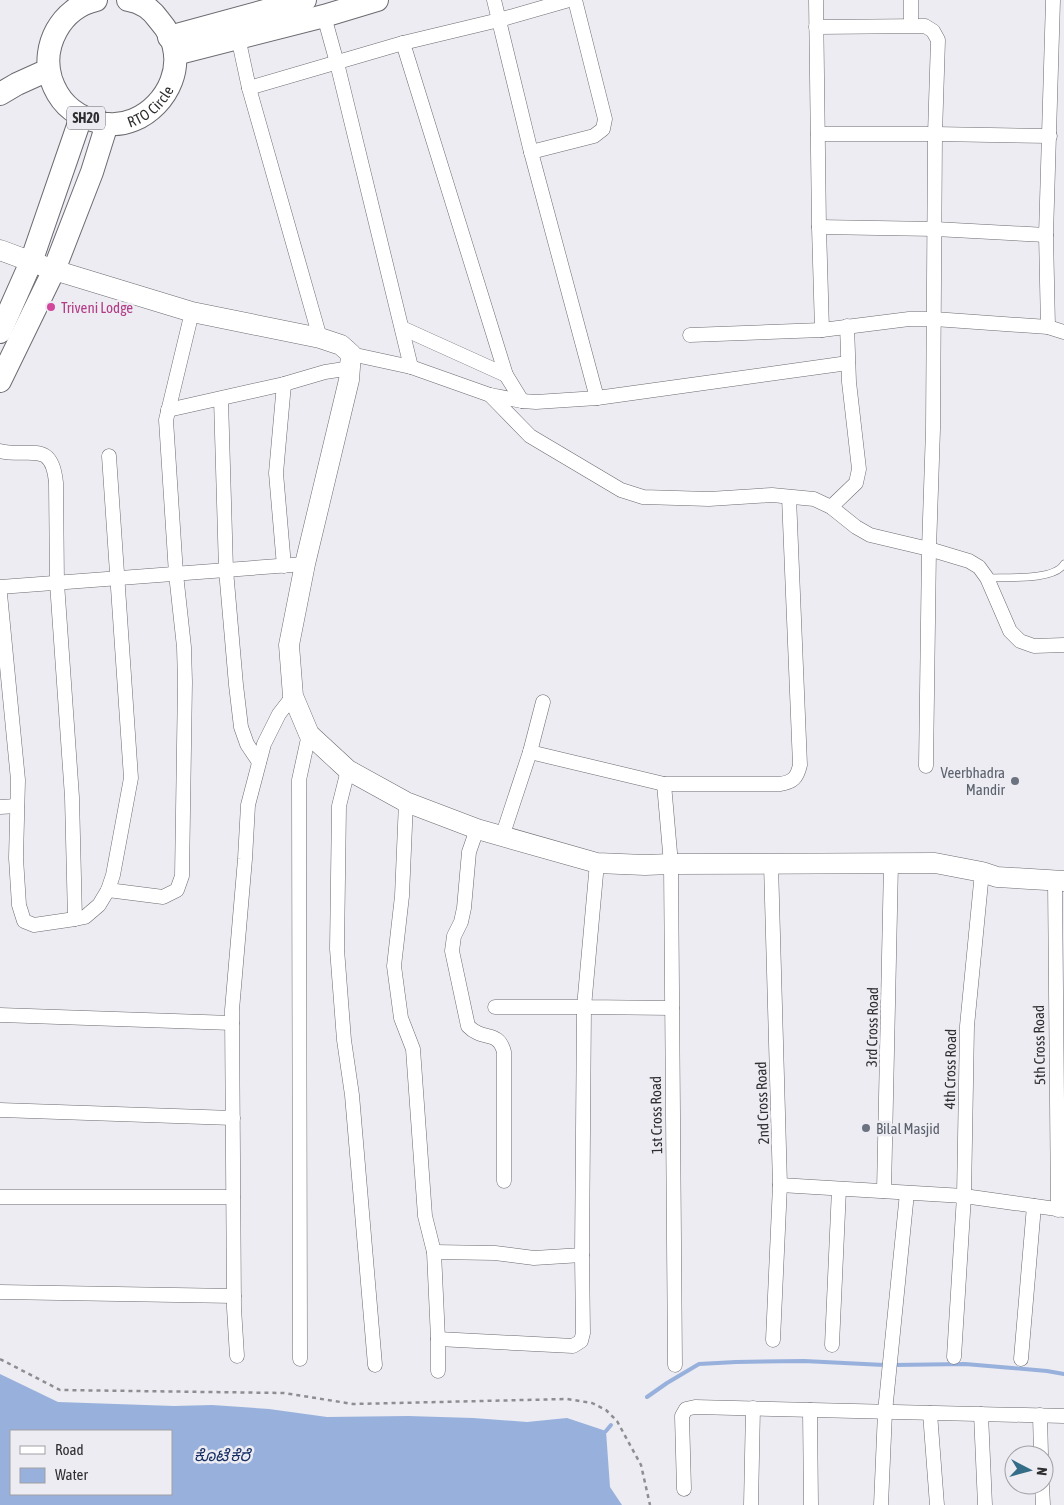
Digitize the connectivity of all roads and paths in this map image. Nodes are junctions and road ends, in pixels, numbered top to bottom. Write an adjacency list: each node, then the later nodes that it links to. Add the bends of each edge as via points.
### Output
1 (96, 0): 19 (main road, RTO Circle / SH20, via 84,3 63,19 50,43)
2 (305, 0): 17 (main road)
3 (377, 0): 11 (main road)
4 (494, 0): 12 (street)
5 (569, 0): 12 (street)
6 (575, 0): 27 (street, via 606,119 603,129 594,136)
7 (816, 0): 14 (street)
8 (912, 0): 13 (street)
9 (1053, 0): 26 (street)
10 (143, 3): 17 (main road, via 167,30)
11 (324, 16): 15 (main road); 18 (street)
12 (499, 20): 16 (street); 27 (street)
13 (911, 25): 14 (street); 25 (street, via 925,26 934,31 938,40)
14 (816, 27): 24 (street)
15 (238, 37): 17 (main road); 20 (street)
16 (403, 43): 18 (street); 47 (street)
17 (172, 45): 23 (main road, RTO Circle / SH20, via 174,66 171,82 163,97 139,118)
18 (338, 63): 20 (street); 38 (street)
19 (48, 70): 21 (main road); 22 (main road, RTO Circle / SH20, via 54,89)
20 (249, 88): 42 (street)
21 (0, 94)
22 (81, 117): 23 (main road, RTO Circle / SH20); 32 (main road, SH20)
23 (107, 124): 33 (main road, SH20)
24 (818, 134): 25 (street); 28 (street)
25 (935, 134): 26 (street); 29 (street)
26 (1050, 136): 30 (street)
27 (531, 152): 51 (street)
28 (819, 227): 29 (street); 39 (street)
29 (935, 229): 30 (street); 35 (street)
30 (1046, 235): 37 (street)
31 (0, 250): 32 (street)
32 (31, 262): 33 (street); 43 (main road, SH20)
33 (54, 270): 34 (street); 43 (main road, SH20)
34 (192, 312): 42 (street); 54 (street)
35 (934, 319): 36 (street); 37 (street); 59 (street)
36 (847, 326): 39 (street); 45 (street)
37 (1048, 327): 40 (street)
38 (402, 328): 46 (street); 47 (street)
39 (822, 330): 41 (street)
40 (1064, 332)
41 (690, 335)
42 (320, 338): 44 (street, via 342,345)
43 (7, 345): 48 (main road, SH20)
44 (351, 361): 46 (street); 49 (street); 60 (street)
45 (848, 363): 51 (street); 58 (street, via 859,469 856,483)
46 (411, 367): 50 (street)
47 (506, 375): 53 (street)
48 (0, 381)
49 (284, 384): 52 (street); 62 (street, via 276,474)
50 (490, 395): 53 (street); 57 (street, via 530,436 631,494 709,499)
51 (597, 398): 53 (street)
52 (221, 399): 54 (street); 63 (street)
53 (522, 401)
54 (168, 410): 64 (street)
55 (0, 453): 67 (street, via 39,453 49,457 55,469)
56 (109, 456): 65 (street)
57 (789, 497): 58 (street, via 814,499); 78 (street, via 800,765 797,776 791,782 780,784)
58 (831, 507): 59 (street, via 870,535)
59 (929, 549): 66 (street, via 969,561 979,567); 76 (street)
60 (305, 564): 62 (street); 71 (street, via 289,645)
61 (1064, 564): 66 (lane, via 1055,573 1044,576)
62 (284, 566): 63 (street)
63 (226, 570): 64 (street); 75 (street, via 241,727)
64 (176, 574): 65 (street); 90 (street, via 185,682 182,876 177,890 163,897)
65 (117, 578): 67 (street); 90 (street, via 131,778)
66 (987, 578): 70 (street, via 1010,631 1020,640 1034,646)
67 (57, 583): 68 (street); 91 (street, via 71,787)
68 (0, 587)
69 (0, 594): 80 (street, via 18,780)
70 (1064, 645)
71 (293, 696): 73 (street); 75 (street, via 264,744)
72 (543, 702): 74 (street)
73 (308, 734): 77 (street); 120 (street, via 299,780)
74 (530, 752): 78 (street); 83 (street)
75 (259, 762): 96 (street, via 248,804)
76 (926, 766)
77 (348, 770): 79 (street); 121 (street, via 339,806 337,949)
78 (664, 784): 85 (street, 1st Cross Road)
79 (406, 802): 82 (street); 109 (street, via 402,896 394,966 401,1018 413,1049 425,1216)
80 (17, 806): 81 (street); 91 (street, via 16,858 19,905 24,921 34,925)
81 (0, 807)
82 (477, 829): 83 (street); 99 (street, via 469,852 464,908 452,951 468,1026 475,1033 496,1038 504,1052)
83 (502, 837): 84 (street)
84 (597, 864): 85 (street); 93 (street)
85 (671, 864): 86 (street); 94 (street, 1st Cross Road)
86 (771, 864): 87 (street); 100 (street, 2nd Cross Road)
87 (891, 864): 88 (street, via 935,863); 102 (street, 3rd Cross Road)
88 (982, 872): 89 (street, via 997,877); 104 (street, 4th Cross Road, via 966,1026)
89 (1059, 881): 108 (street, 5th Cross Road)
90 (108, 890): 91 (street, via 99,905)
91 (75, 920)
92 (495, 1007): 93 (street)
93 (584, 1007): 94 (street); 110 (street)
94 (672, 1008): 122 (street, 1st Cross Road)
95 (0, 1015): 96 (street)
96 (232, 1023): 98 (street)
97 (0, 1110): 98 (street)
98 (233, 1118): 106 (street)
99 (504, 1181)
100 (780, 1185): 101 (street); 114 (street, 2nd Cross Road)
101 (839, 1188): 102 (street); 115 (street)
102 (884, 1191): 103 (street)
103 (908, 1193): 104 (street); 126 (street)
104 (964, 1196): 107 (street); 117 (street, 4th Cross Road)
105 (0, 1197): 106 (street)
106 (234, 1197): 112 (street)
107 (1034, 1206): 108 (street); 119 (street)
108 (1061, 1210)
109 (434, 1252): 110 (street, via 495,1253 534,1258); 113 (street)
110 (582, 1255): 113 (street, via 583,1333 581,1341 573,1346)
111 (0, 1292): 112 (street)
112 (234, 1296): 116 (street)
113 (438, 1339): 123 (street)
114 (773, 1340)
115 (832, 1345)
116 (237, 1356)
117 (954, 1356)
118 (0, 1359): 133 (path, via 60,1390 284,1393 354,1404 567,1399 592,1403 606,1410 620,1426 641,1465)
119 (1021, 1359)
120 (300, 1360)
121 (375, 1365)
122 (675, 1365)
123 (438, 1371)
124 (753, 1408): 125 (street); 132 (street, via 686,1409 682,1416); 134 (street)
125 (810, 1410): 126 (street); 135 (street)
126 (885, 1412): 127 (street); 136 (street)
127 (930, 1413): 128 (street); 137 (street)
128 (981, 1414): 129 (street); 138 (street)
129 (1040, 1416): 130 (street); 131 (street)
130 (1064, 1416)
131 (1041, 1445)
132 (684, 1489)
133 (650, 1505)
134 (751, 1505)
135 (811, 1505)
136 (881, 1505)
137 (937, 1505)
138 (985, 1505)

